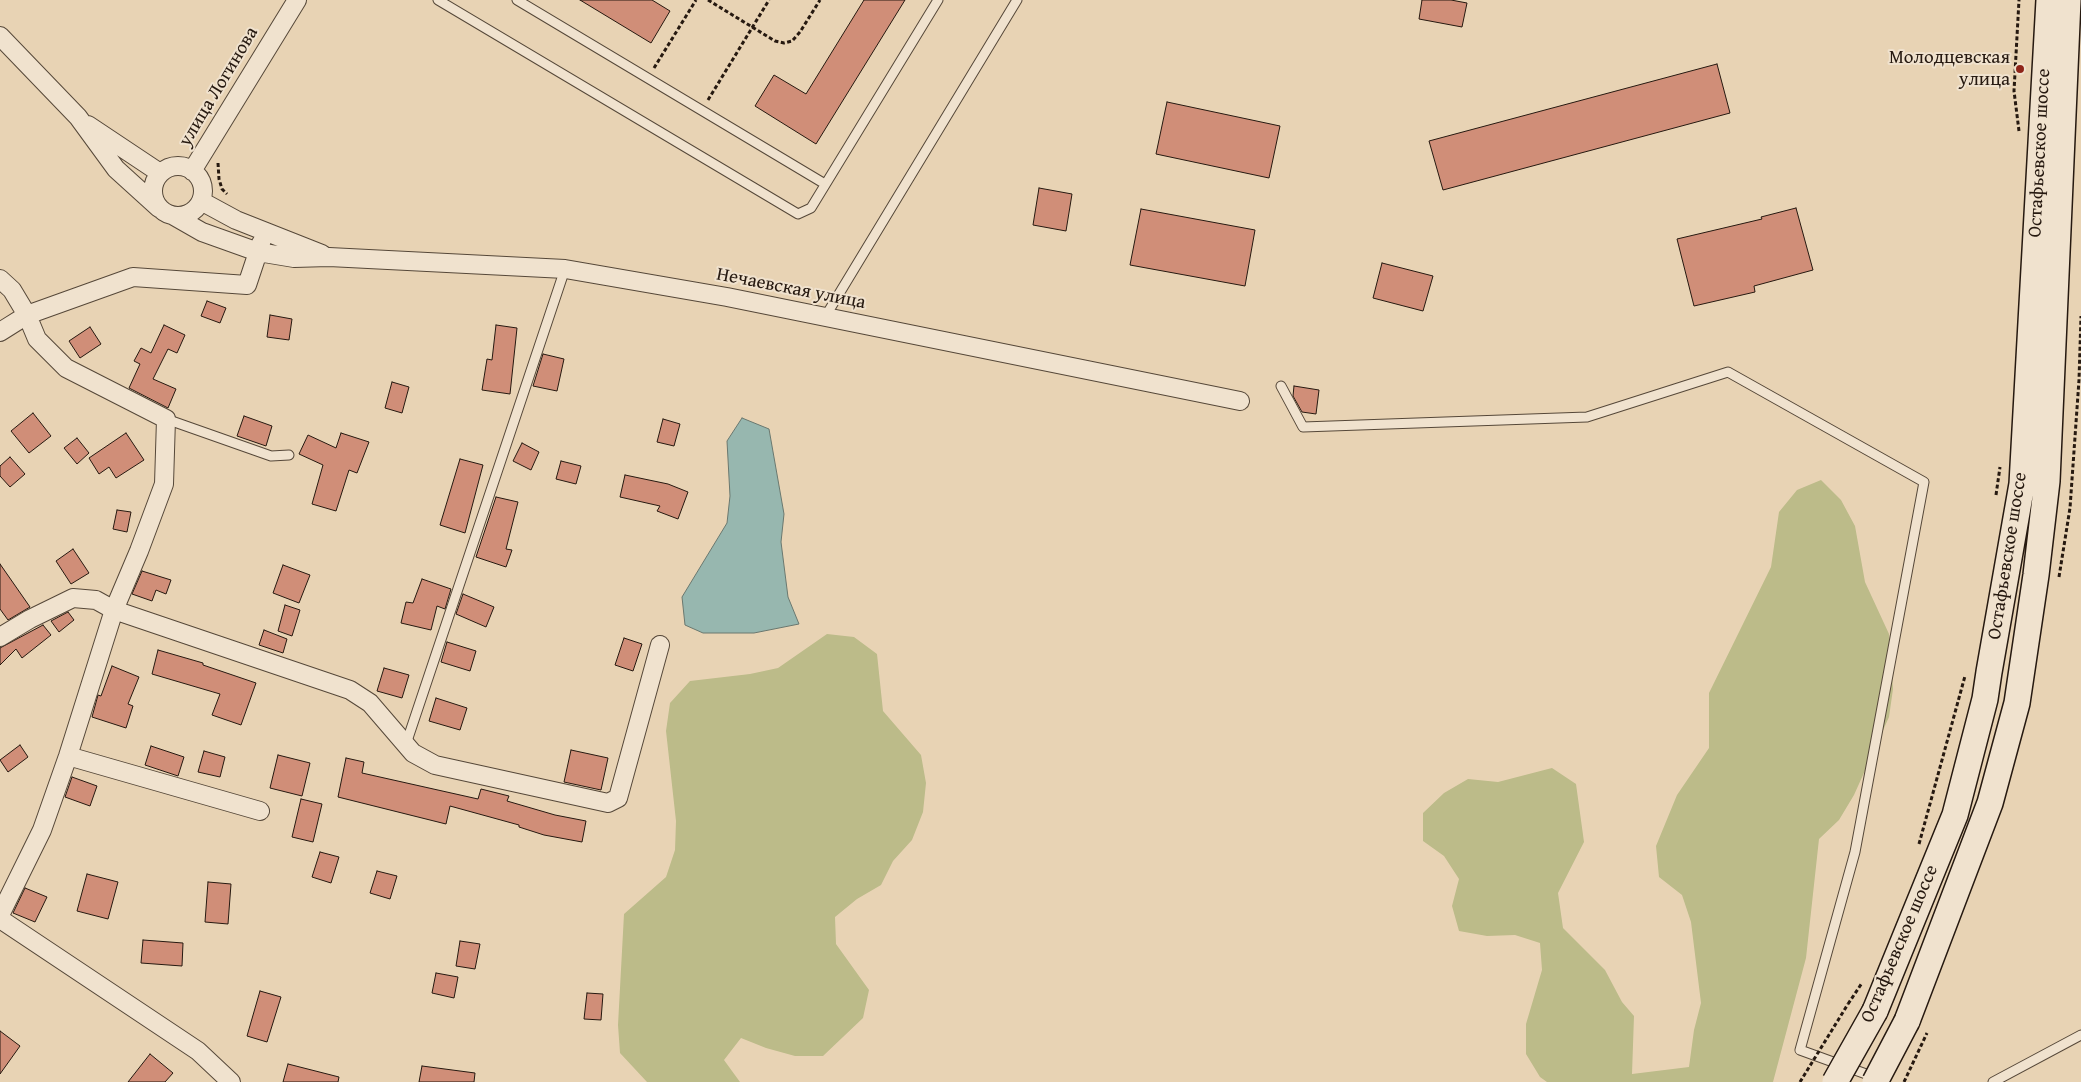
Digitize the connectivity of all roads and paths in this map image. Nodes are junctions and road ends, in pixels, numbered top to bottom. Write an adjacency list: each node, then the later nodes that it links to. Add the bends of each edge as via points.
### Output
1 (296, 0): 20 (street, улица Логинова)
2 (438, 0): 22 (lane, via 798,214 811,208)
3 (517, 0): 15 (lane)
4 (696, 0): 15 (path)
5 (708, 0): 13 (path)
6 (769, 0): 13 (path)
7 (820, 0): 13 (path, via 792,41 775,41)
8 (938, 0): 22 (lane)
9 (1017, 0): 31 (lane)
10 (2019, 0): 18 (path, via 2014,91)
11 (2049, 0): 53 (main road, Остафьевское шоссе, bridge, via 2022,484 1985,699 1955,815 1875,1011)
12 (2068, 0): 49 (main road, Остафьевское шоссе, via 2046,481 2036,575 2017,703 1990,803)
13 (752, 27): 16 (path)
14 (0, 36): 17 (street)
15 (648, 78): 16 (lane)
16 (701, 110): 22 (lane)
17 (78, 117): 21 (street); 25 (street, Нечаевская улица, via 116,169)
18 (2020, 140)
19 (218, 158): 23 (path, via 219,179)
20 (192, 171): 21 (street, via 177,166); 24 (street, via 202,183)
21 (160, 173): 25 (street, via 153,190)
22 (826, 184)
23 (230, 197)
24 (201, 201): 25 (street, via 188,214); 27 (street, Нечаевская улица, via 236,220)
25 (166, 212): 26 (street, Нечаевская улица, via 202,232)
26 (260, 248): 27 (street, Нечаевская улица, via 294,258); 30 (street, via 247,285 133,277)
27 (329, 257): 28 (street, Нечаевская улица)
28 (565, 269): 31 (street, Нечаевская улица); 43 (lane)
29 (0, 279): 30 (street, via 12,290)
30 (28, 315): 32 (street); 35 (street, via 37,339 66,368)
31 (825, 317): 34 (street, Нечаевская улица)
32 (0, 332)
33 (1281, 386): 55 (lane, via 1303,427 1587,417 1728,372 1924,482 1855,852 1800,1050)
34 (1240, 401)
35 (166, 419): 36 (lane, via 271,456); 39 (street, via 164,484)
36 (289, 455)
37 (2001, 460): 38 (path)
38 (1996, 499)
39 (114, 610): 40 (street, via 96,600 73,598); 43 (street, via 350,690 370,703); 44 (street)
40 (0, 637)
41 (660, 645): 43 (street, via 618,798 608,803 435,765 413,753)
42 (1968, 666): 46 (path)
43 (406, 744)
44 (68, 756): 45 (street); 47 (street, via 42,830)
45 (260, 811)
46 (1916, 853)
47 (0, 917): 51 (street, via 198,1051)
48 (1866, 978): 52 (path, bridge)
49 (1918, 1025): 54 (main road, Остафьевское шоссе, bridge); 56 (path)
50 (2081, 1035): 57 (lane)
51 (231, 1082)
52 (1800, 1082)
53 (1835, 1082)
54 (1875, 1082)
55 (1888, 1082)
56 (1904, 1082)
57 (1993, 1082)

